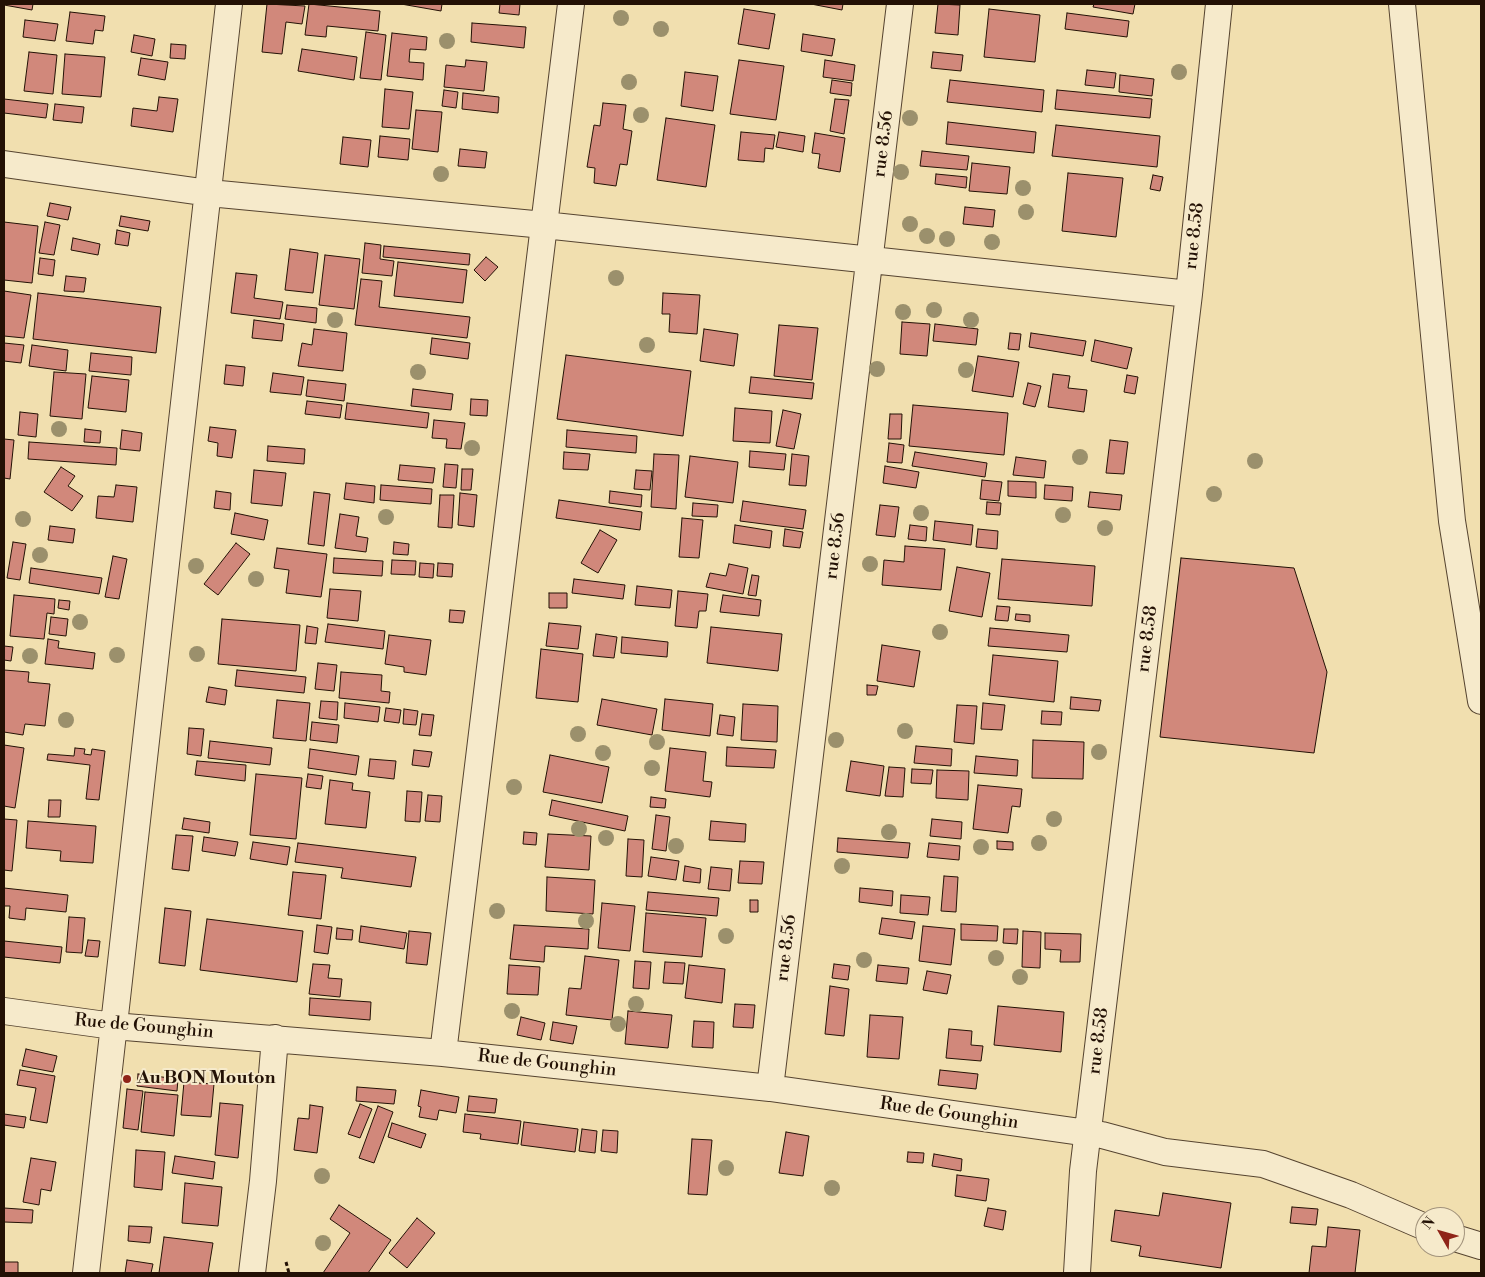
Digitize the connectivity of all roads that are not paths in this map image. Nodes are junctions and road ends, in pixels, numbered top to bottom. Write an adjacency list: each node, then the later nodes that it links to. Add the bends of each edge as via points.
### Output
1 (229, 4): 7 (street)
2 (571, 4): 8 (street)
3 (900, 4): 9 (street, rue 8.56)
4 (1219, 4): 10 (street, rue 8.58)
5 (1402, 4): 11 (street, via 1452,521)
6 (4, 164): 7 (street)
7 (209, 193): 8 (street); 13 (street)
8 (544, 225): 9 (street); 15 (street)
9 (870, 261): 10 (street); 16 (street, rue 8.56)
10 (1189, 294): 17 (street, rue 8.58)
11 (1481, 701)
12 (4, 1011): 13 (street, Rue de Gounghin)
13 (113, 1026): 14 (street, Rue de Gounghin); 21 (street)
14 (275, 1038): 15 (street, Rue de Gounghin); 22 (street)
15 (443, 1053): 16 (street, Rue de Gounghin)
16 (770, 1088): 17 (street, Rue de Gounghin)
17 (1088, 1134): 18 (street, Rue de Gounghin, via 1165,1152 1263,1164 1351,1195); 23 (street, rue 8.58)
18 (1415, 1223)
19 (1465, 1241): 20 (street)
20 (1481, 1246)
21 (86, 1273)
22 (252, 1273)
23 (1077, 1273)

